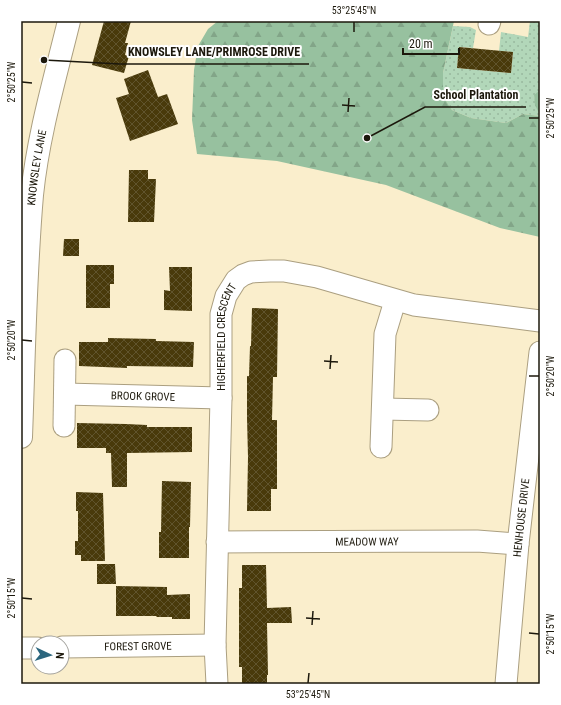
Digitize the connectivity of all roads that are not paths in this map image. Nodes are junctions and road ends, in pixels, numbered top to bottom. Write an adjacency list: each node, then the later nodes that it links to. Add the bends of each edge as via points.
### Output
1 (69, 21): 11 (main road, KNOWSLEY LANE, via 42,135 32,195)
2 (395, 301): 3 (street, HIGHERFIELD CRESCENT); 7 (street, HIGHERFIELD CRESCENT, via 317,277 270,271 242,275 230,288 222,305); 8 (street, via 384,334)
3 (540, 321)
4 (540, 352): 14 (street, HENHOUSE DRIVE)
5 (65, 360): 6 (street)
6 (65, 394): 7 (street, BROOK GROVE); 10 (street)
7 (221, 398): 13 (street, HIGHERFIELD CRESCENT)
8 (383, 409): 9 (street); 12 (street)
9 (428, 410)
10 (64, 426)
11 (21, 437)
12 (381, 448)
13 (217, 542): 14 (street, MEADOW WAY, via 477,541); 15 (street, HIGHERFIELD CRESCENT)
14 (518, 544): 18 (street, HENHOUSE DRIVE)
15 (215, 645): 16 (street, FOREST GROVE); 17 (street, HIGHERFIELD CRESCENT)
16 (70, 647)
17 (217, 684)
18 (506, 684)

